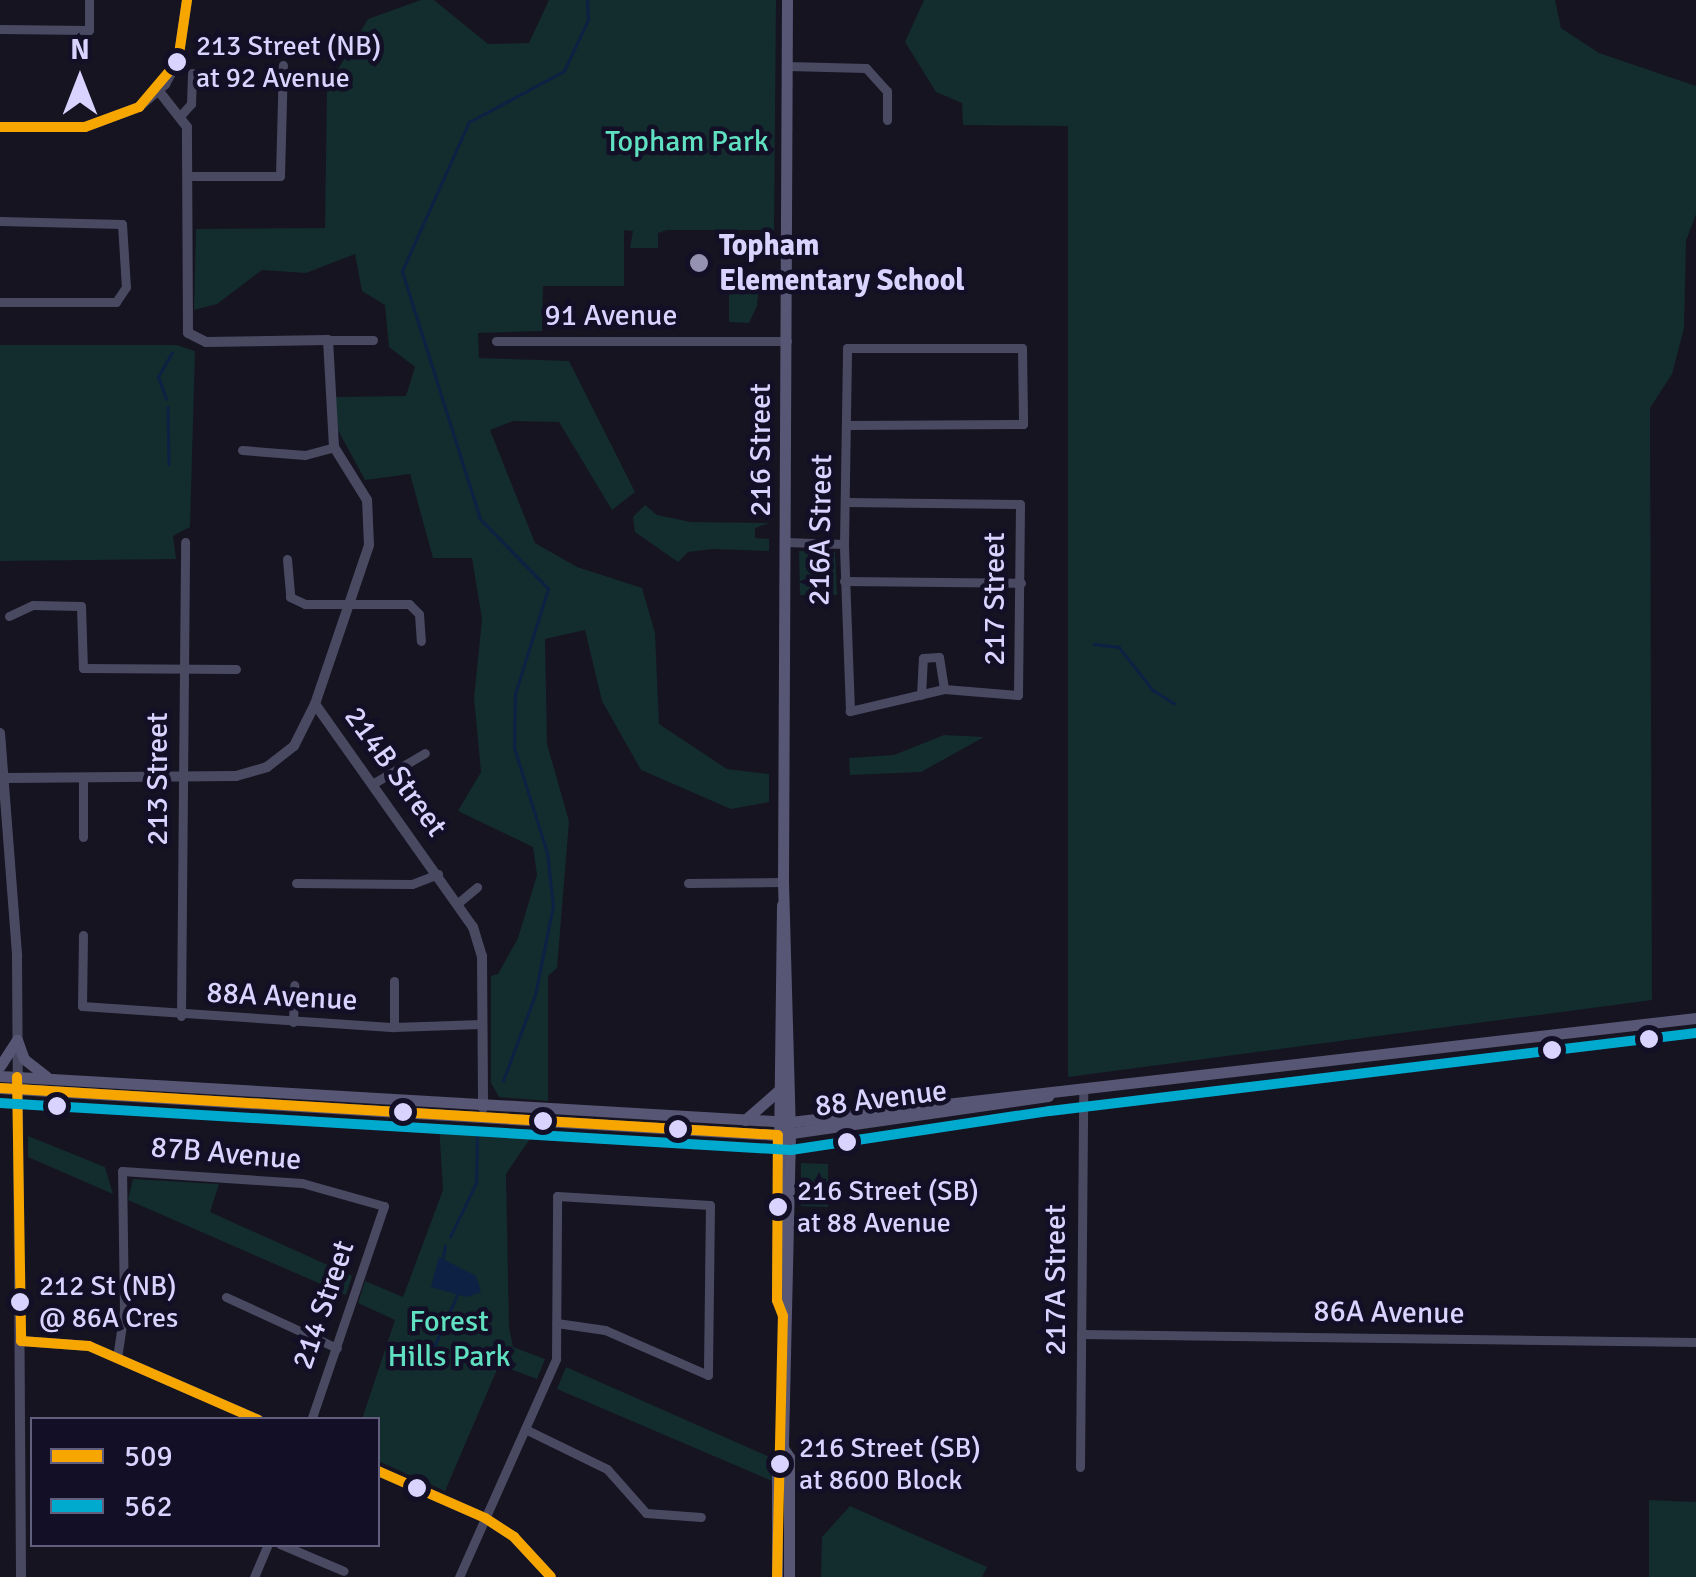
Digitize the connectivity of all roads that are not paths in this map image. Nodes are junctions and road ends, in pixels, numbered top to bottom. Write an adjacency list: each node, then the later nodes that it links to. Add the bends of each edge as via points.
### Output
1 (89, 0): 4 (street, via 89,30)
2 (187, 0): 8 (street, via 182,48)
3 (787, 0): 6 (main road, 216 Street)
4 (0, 29)
5 (283, 65): 12 (street, via 280,176)
6 (788, 66): 10 (street, via 866,68 887,91); 18 (main road, 216 Street)
7 (192, 73): 9 (street, via 191,104)
8 (158, 90): 9 (street); 11 (street, via 100,124)
9 (181, 114): 12 (street)
10 (887, 120)
11 (0, 128)
12 (187, 176): 15 (street, via 187,329 194,339)
13 (0, 221): 14 (street, via 122,224 126,287 116,302)
14 (0, 302)
15 (328, 340): 16 (street); 20 (street, 214B Street)
16 (373, 340)
17 (496, 341): 18 (street, 91 Avenue)
18 (786, 341): 24 (main road, 216 Street)
19 (846, 425): 19 (street, 216A Street, via 847,348 1022,348 1022,424); 22 (street, 216A Street)
20 (334, 446): 21 (street, via 305,454); 29 (street, 214B Street, via 367,500 370,522)
21 (242, 450)
22 (846, 502): 25 (street, 216A Street); 28 (street, 217 Street, via 1020,504)
23 (185, 542): 32 (street, 213 Street)
24 (786, 542): 25 (street); 45 (main road, 216 Street)
25 (844, 544): 27 (street, 216A Street)
26 (287, 559): 29 (street, via 290,597)
27 (844, 582): 28 (street); 35 (street, 216A Street, via 850,710)
28 (1021, 583): 34 (street, 217 Street, via 1018,695)
29 (350, 603): 31 (street, via 413,606); 36 (street, 214B Street)
30 (9, 616): 32 (street, via 33,605 81,606 83,668)
31 (421, 641)
32 (183, 669): 33 (street); 41 (street, 213 Street)
33 (236, 669)
34 (944, 689): 35 (street); 35 (street, via 940,657 923,658)
35 (920, 695)
36 (315, 704): 41 (street, via 294,746 267,767); 42 (street, 214B Street)
37 (0, 732): 39 (street)
38 (425, 753): 42 (street)
39 (8, 778): 40 (street); 59 (street)
40 (83, 778): 41 (street); 43 (street)
41 (183, 778): 54 (street, 213 Street)
42 (374, 783): 44 (street, 214B Street)
43 (83, 837)
44 (438, 874): 46 (street, via 412,884); 50 (street, 214B Street)
45 (782, 882): 47 (street); 49 (main road, 216 Street)
46 (296, 883)
47 (688, 883)
48 (477, 887): 50 (street)
49 (783, 901): 65 (main road, 216 Street); 70 (main road, 216 Street)
50 (458, 904): 57 (street, 214B Street, via 482,956)
51 (82, 935): 54 (street, 88A Avenue, via 82,1006)
52 (394, 981): 58 (street)
53 (294, 985): 56 (street)
54 (182, 1016): 56 (street, 88A Avenue)
55 (1696, 1018): 66 (main road, 88 Avenue)
56 (293, 1022): 58 (street, 88A Avenue)
57 (481, 1024): 58 (street, 88A Avenue); 67 (street, 214B Street)
58 (394, 1028)
59 (17, 1040): 60 (main road); 62 (main road, via 31,1068); 63 (street)
60 (0, 1066)
61 (0, 1076): 63 (main road, 88 Avenue)
62 (54, 1080): 63 (main road, 88 Avenue); 67 (main road, 88 Avenue)
63 (17, 1083): 64 (main road, 88 Avenue); 68 (main road, 88 Avenue); 75 (street)
64 (0, 1088)
65 (778, 1091): 69 (main road); 70 (main road, 216 Street)
66 (1082, 1092): 70 (main road, 88 Avenue); 74 (street, 217A Street)
67 (482, 1105): 68 (street, 214B Street); 69 (main road, 88 Avenue)
68 (482, 1119): 70 (main road, 88 Avenue)
69 (746, 1120): 70 (main road, 88 Avenue)
70 (784, 1128): 82 (main road, 216 Street, via 777,1300 784,1312)
71 (384, 1206): 77 (street, 214 Street); 78 (street, 87B Avenue, via 302,1183 122,1171 124,1311)
72 (226, 1297): 77 (street)
73 (557, 1323): 73 (street, via 557,1196 710,1205 708,1375 605,1330); 81 (street, via 556,1359)
74 (1081, 1334): 76 (street, 86A Avenue); 83 (street, 217A Street)
75 (22, 1341): 78 (street, via 89,1346); 90 (street)
76 (1696, 1342)
77 (337, 1348): 80 (street, 214 Street)
78 (117, 1358): 79 (street)
79 (252, 1417)
80 (312, 1417)
81 (526, 1429): 85 (street, via 607,1468 646,1513); 86 (street)
82 (783, 1448): 94 (main road, 216 Street, via 777,1457); 95 (main road, 216 Street, via 789,1457)
83 (1080, 1467)
84 (380, 1471): 86 (street)
85 (701, 1517)
86 (484, 1518): 92 (street); 93 (street, via 514,1537)
87 (267, 1547): 91 (street)
88 (287, 1547): 89 (street)
89 (344, 1571)
90 (21, 1577)
91 (254, 1577)
92 (459, 1577)
93 (551, 1577)
94 (777, 1577)
95 (789, 1577)

